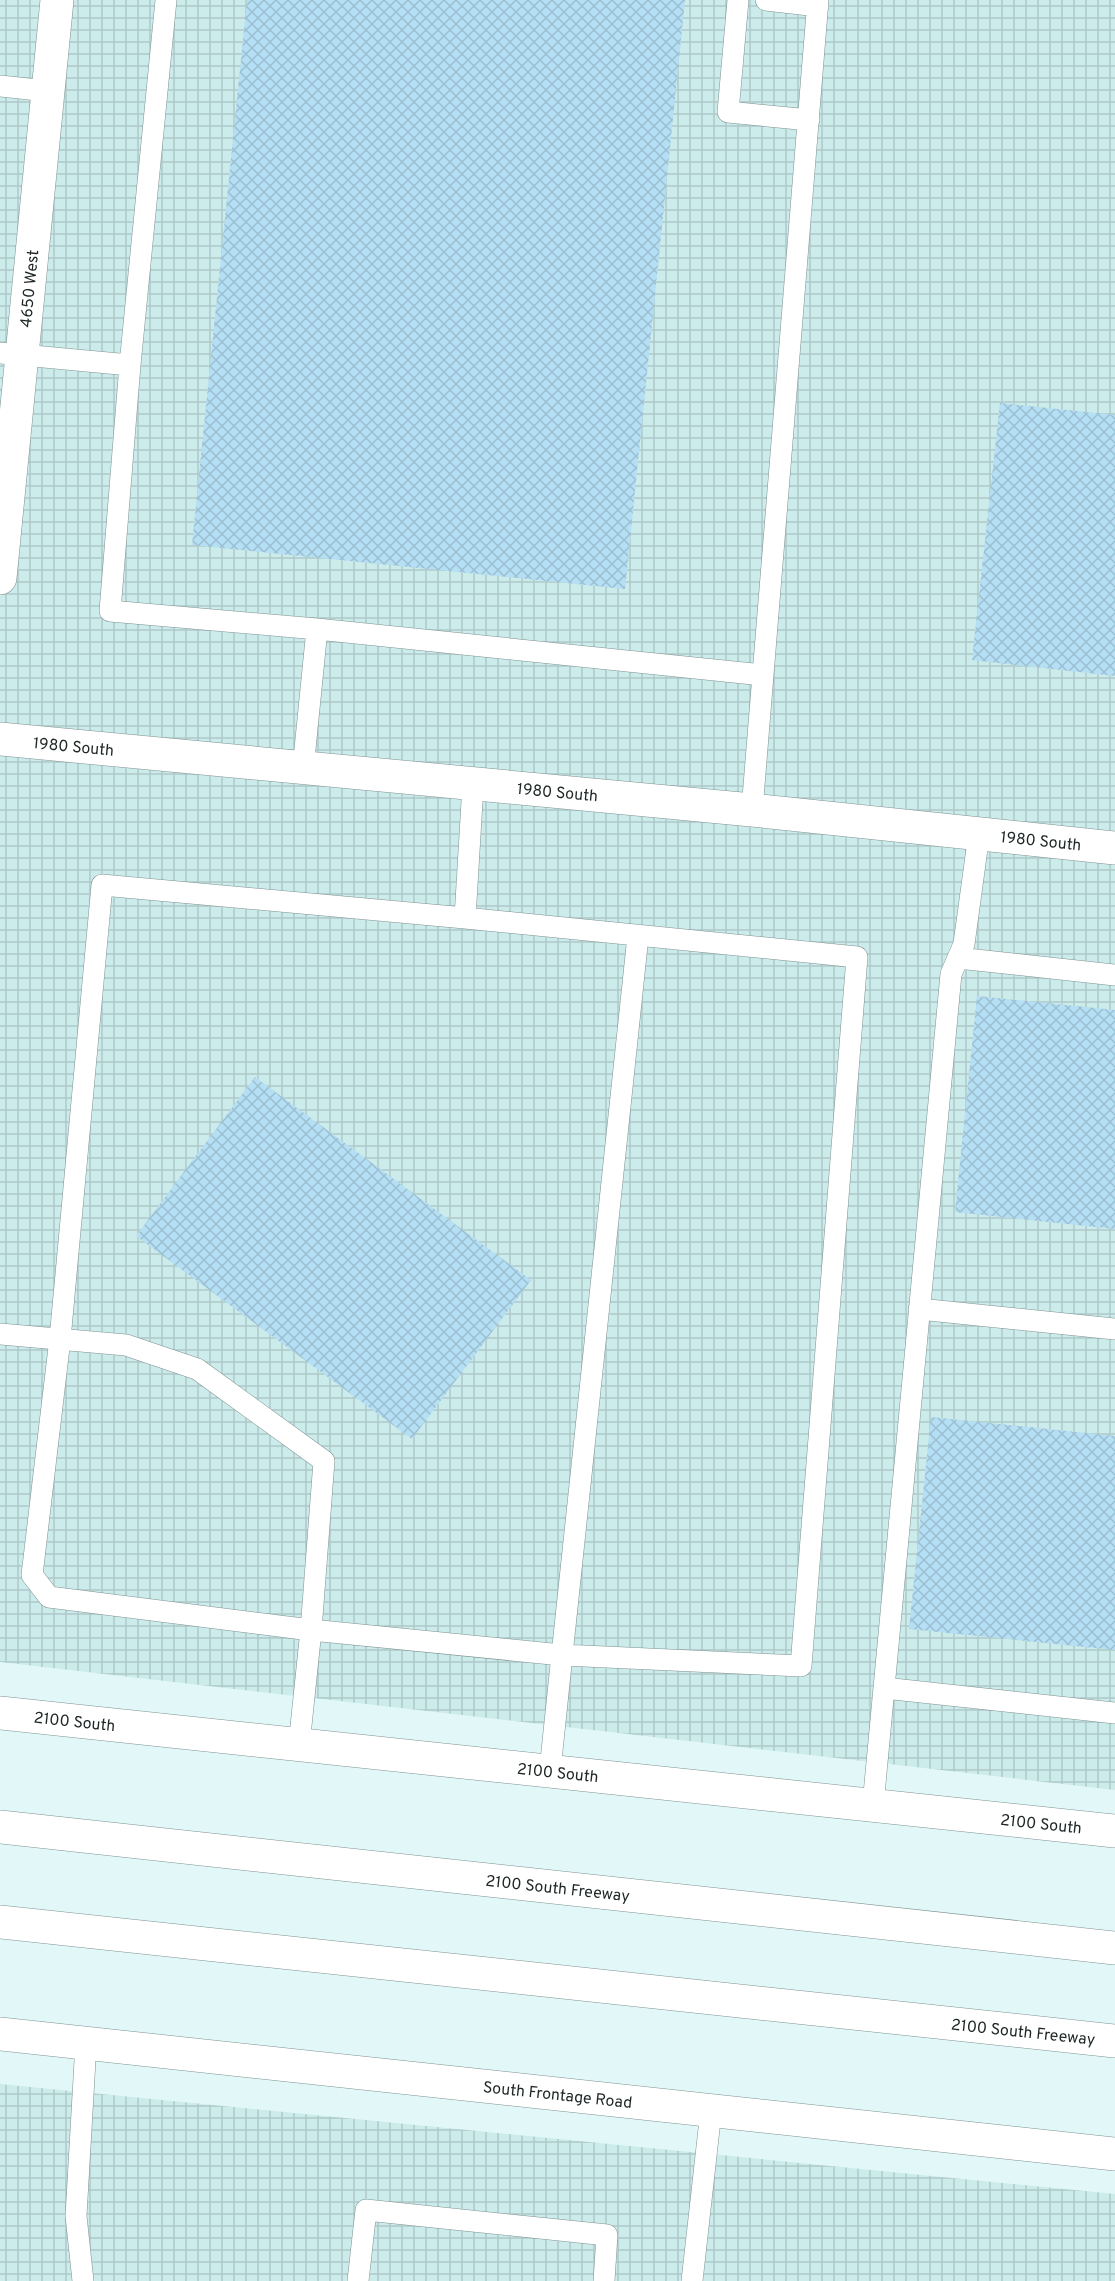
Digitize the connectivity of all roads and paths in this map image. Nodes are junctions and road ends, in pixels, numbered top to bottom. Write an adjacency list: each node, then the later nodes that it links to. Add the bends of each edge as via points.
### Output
1 (57, 0): 7 (main road, 4650 West)
2 (166, 0): 10 (lane)
3 (738, 0): 8 (lane, via 728,112)
4 (766, 0): 5 (lane)
5 (818, 3): 8 (lane)
6 (0, 86): 7 (lane)
7 (47, 91): 9 (main road, 4650 West)
8 (809, 120): 13 (lane)
9 (11, 354): 10 (lane); 11 (main road, 4650 West)
10 (130, 365): 12 (lane, via 110,611)
11 (0, 578)
12 (317, 630): 13 (lane); 15 (lane)
13 (763, 675): 17 (lane)
14 (0, 739): 15 (main road, 1980 South)
15 (303, 769): 16 (main road, 1980 South)
16 (473, 785): 17 (main road, 1980 South); 20 (lane)
17 (752, 810): 18 (main road, 1980 South)
18 (979, 834): 19 (main road, 1980 South); 22 (lane, via 964,944)
19 (1115, 848)
20 (465, 918): 21 (lane); 27 (lane, via 102,885)
21 (638, 936): 29 (lane); 29 (lane, via 857,957 801,1666)
22 (958, 958): 23 (lane); 24 (lane, via 951,974)
23 (1115, 975)
24 (919, 1309): 25 (lane); 30 (lane)
25 (1115, 1329)
26 (0, 1334): 27 (lane)
27 (60, 1339): 28 (lane, via 126,1345 197,1369 324,1461); 28 (lane, via 32,1575 49,1597)
28 (311, 1630): 29 (lane); 33 (lane)
29 (562, 1655): 34 (lane)
30 (884, 1688): 32 (lane); 35 (lane)
31 (0, 1713): 33 (main road, 2100 South)
32 (1115, 1713)
33 (299, 1745): 34 (main road, 2100 South)
34 (550, 1770): 35 (main road, 2100 South)
35 (873, 1805): 37 (main road, 2100 South)
36 (0, 1827): 39 (main road, 2100 South Freeway)
37 (1115, 1831)
38 (0, 1922): 41 (main road, 2100 South Freeway)
39 (1115, 1948)
40 (0, 2034): 42 (main road, South Frontage Road)
41 (1115, 2041)
42 (86, 2043): 43 (main road, South Frontage Road); 45 (lane, via 76,2216)
43 (711, 2111): 44 (main road, South Frontage Road); 48 (lane)
44 (1115, 2154)
45 (83, 2281)
46 (358, 2281): 47 (lane, via 366,2210 608,2235)
47 (604, 2281)
48 (692, 2281)

